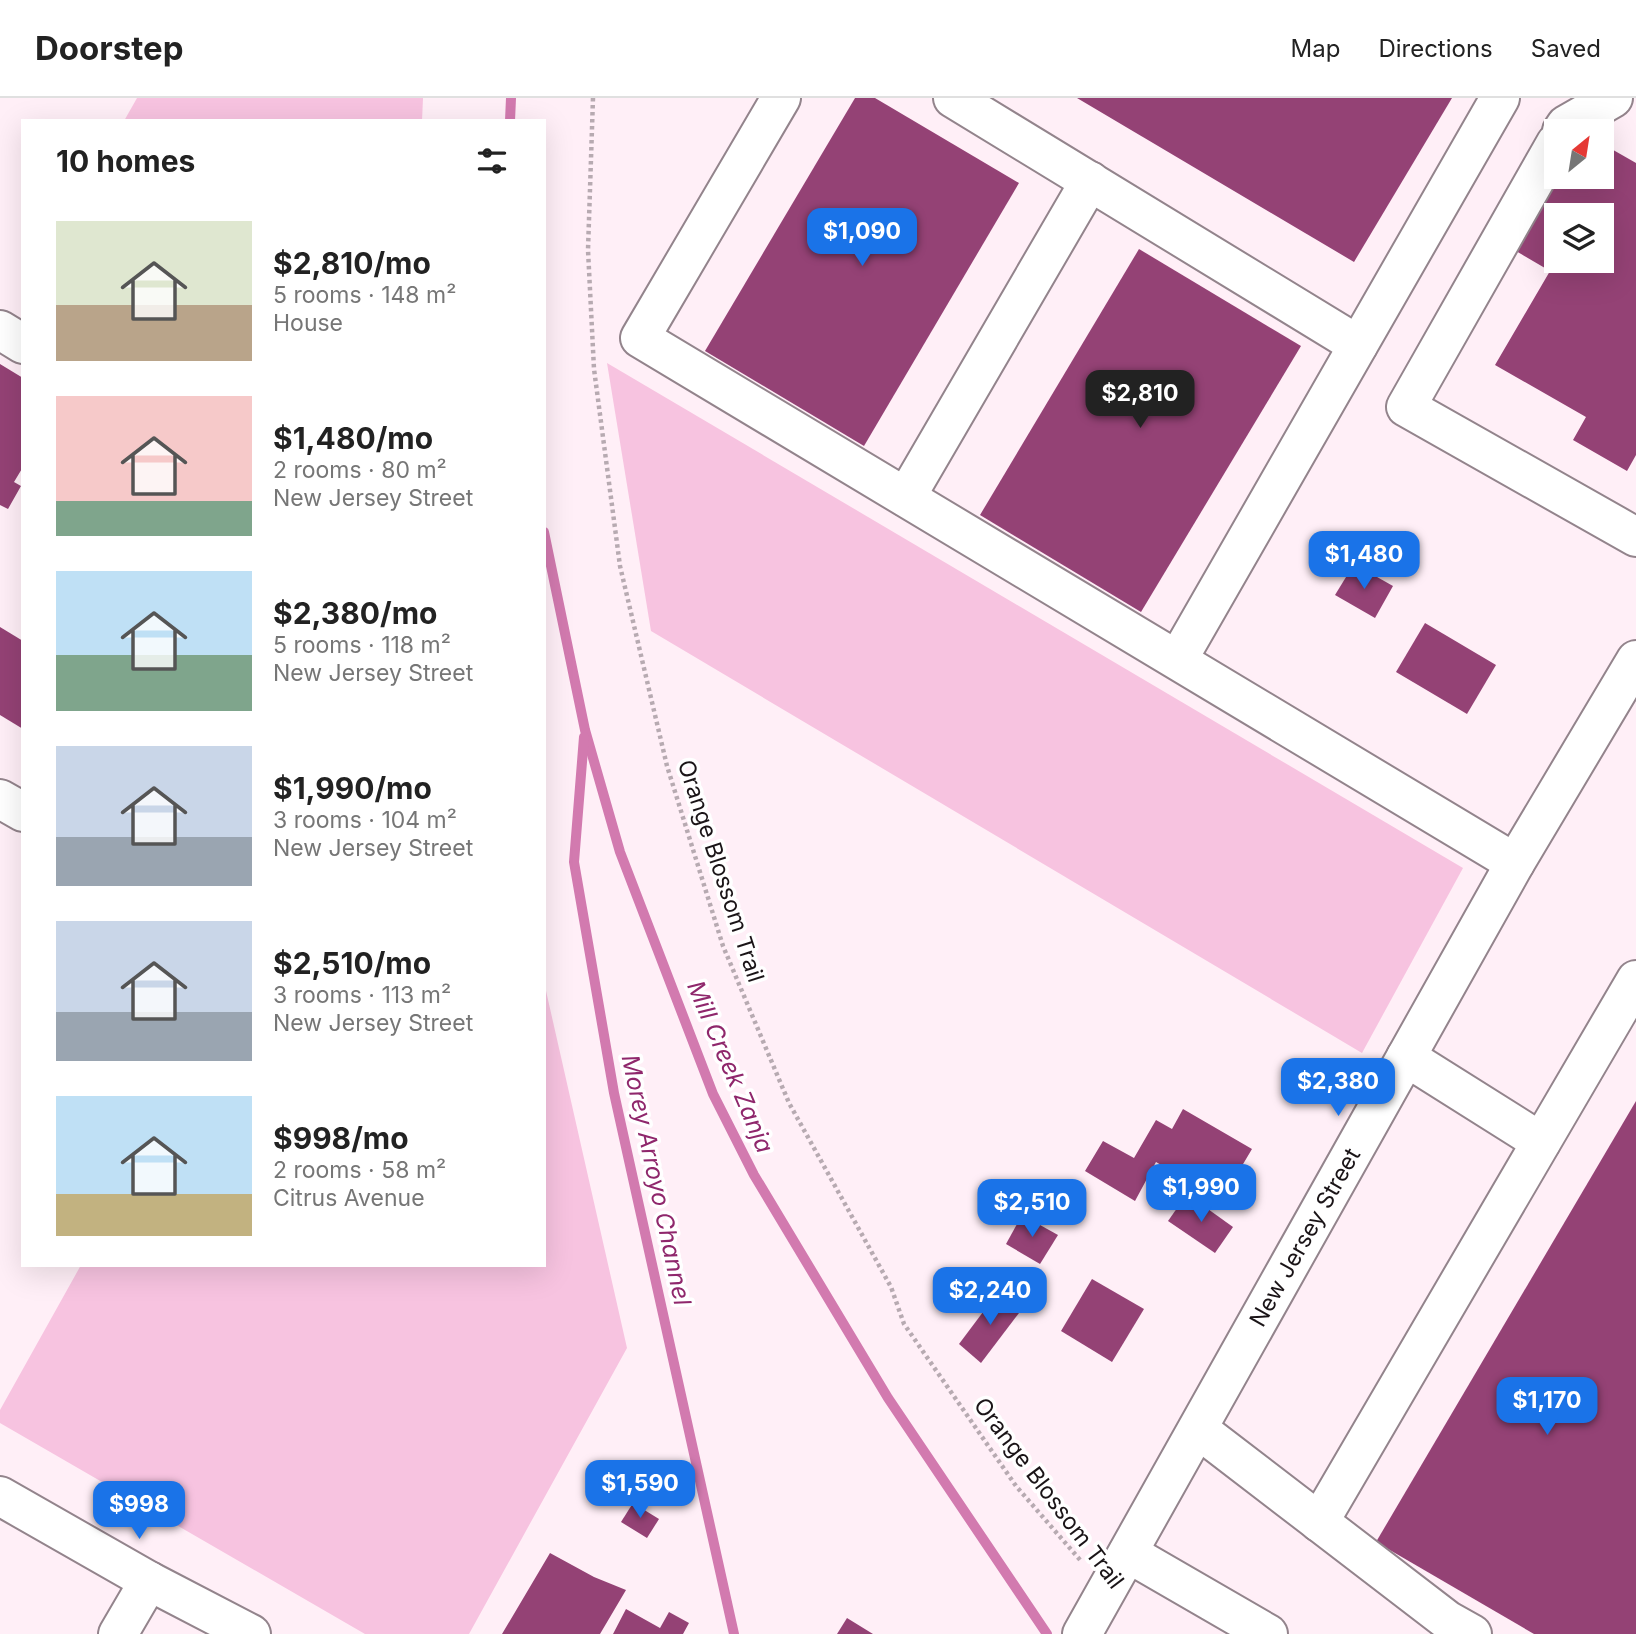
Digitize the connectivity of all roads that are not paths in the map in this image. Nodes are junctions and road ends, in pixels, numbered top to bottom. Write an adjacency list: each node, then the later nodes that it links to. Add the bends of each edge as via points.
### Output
1 (781, 98): 13 (street, via 640,338)
2 (953, 98): 9 (street)
3 (1500, 98): 12 (street)
4 (1613, 98): 7 (street)
5 (1622, 98): 6 (street)
6 (1636, 106)
7 (1576, 119)
8 (1544, 164): 14 (street, via 1406,407)
9 (1090, 181): 12 (street); 13 (street)
10 (0, 330): 11 (street)
11 (21, 343)
12 (1358, 345): 15 (street)
13 (906, 497): 15 (street)
14 (1636, 537)
15 (1178, 659): 19 (street)
16 (1633, 674): 19 (street, New Jersey Street)
17 (0, 799): 18 (street)
18 (21, 811)
19 (1515, 863): 21 (street, New Jersey Street)
20 (1636, 980): 22 (street)
21 (1406, 1057): 22 (street); 23 (street, New Jersey Street)
22 (1541, 1142): 25 (street)
23 (1198, 1429): 25 (street); 26 (street, New Jersey Street)
24 (0, 1496): 27 (street)
25 (1319, 1522): 32 (street)
26 (1128, 1553): 28 (street, New Jersey Street); 31 (street)
27 (149, 1581): 29 (street); 30 (street)
28 (1095, 1612)
29 (118, 1634)
30 (251, 1634)
31 (1268, 1634)
32 (1472, 1634)

